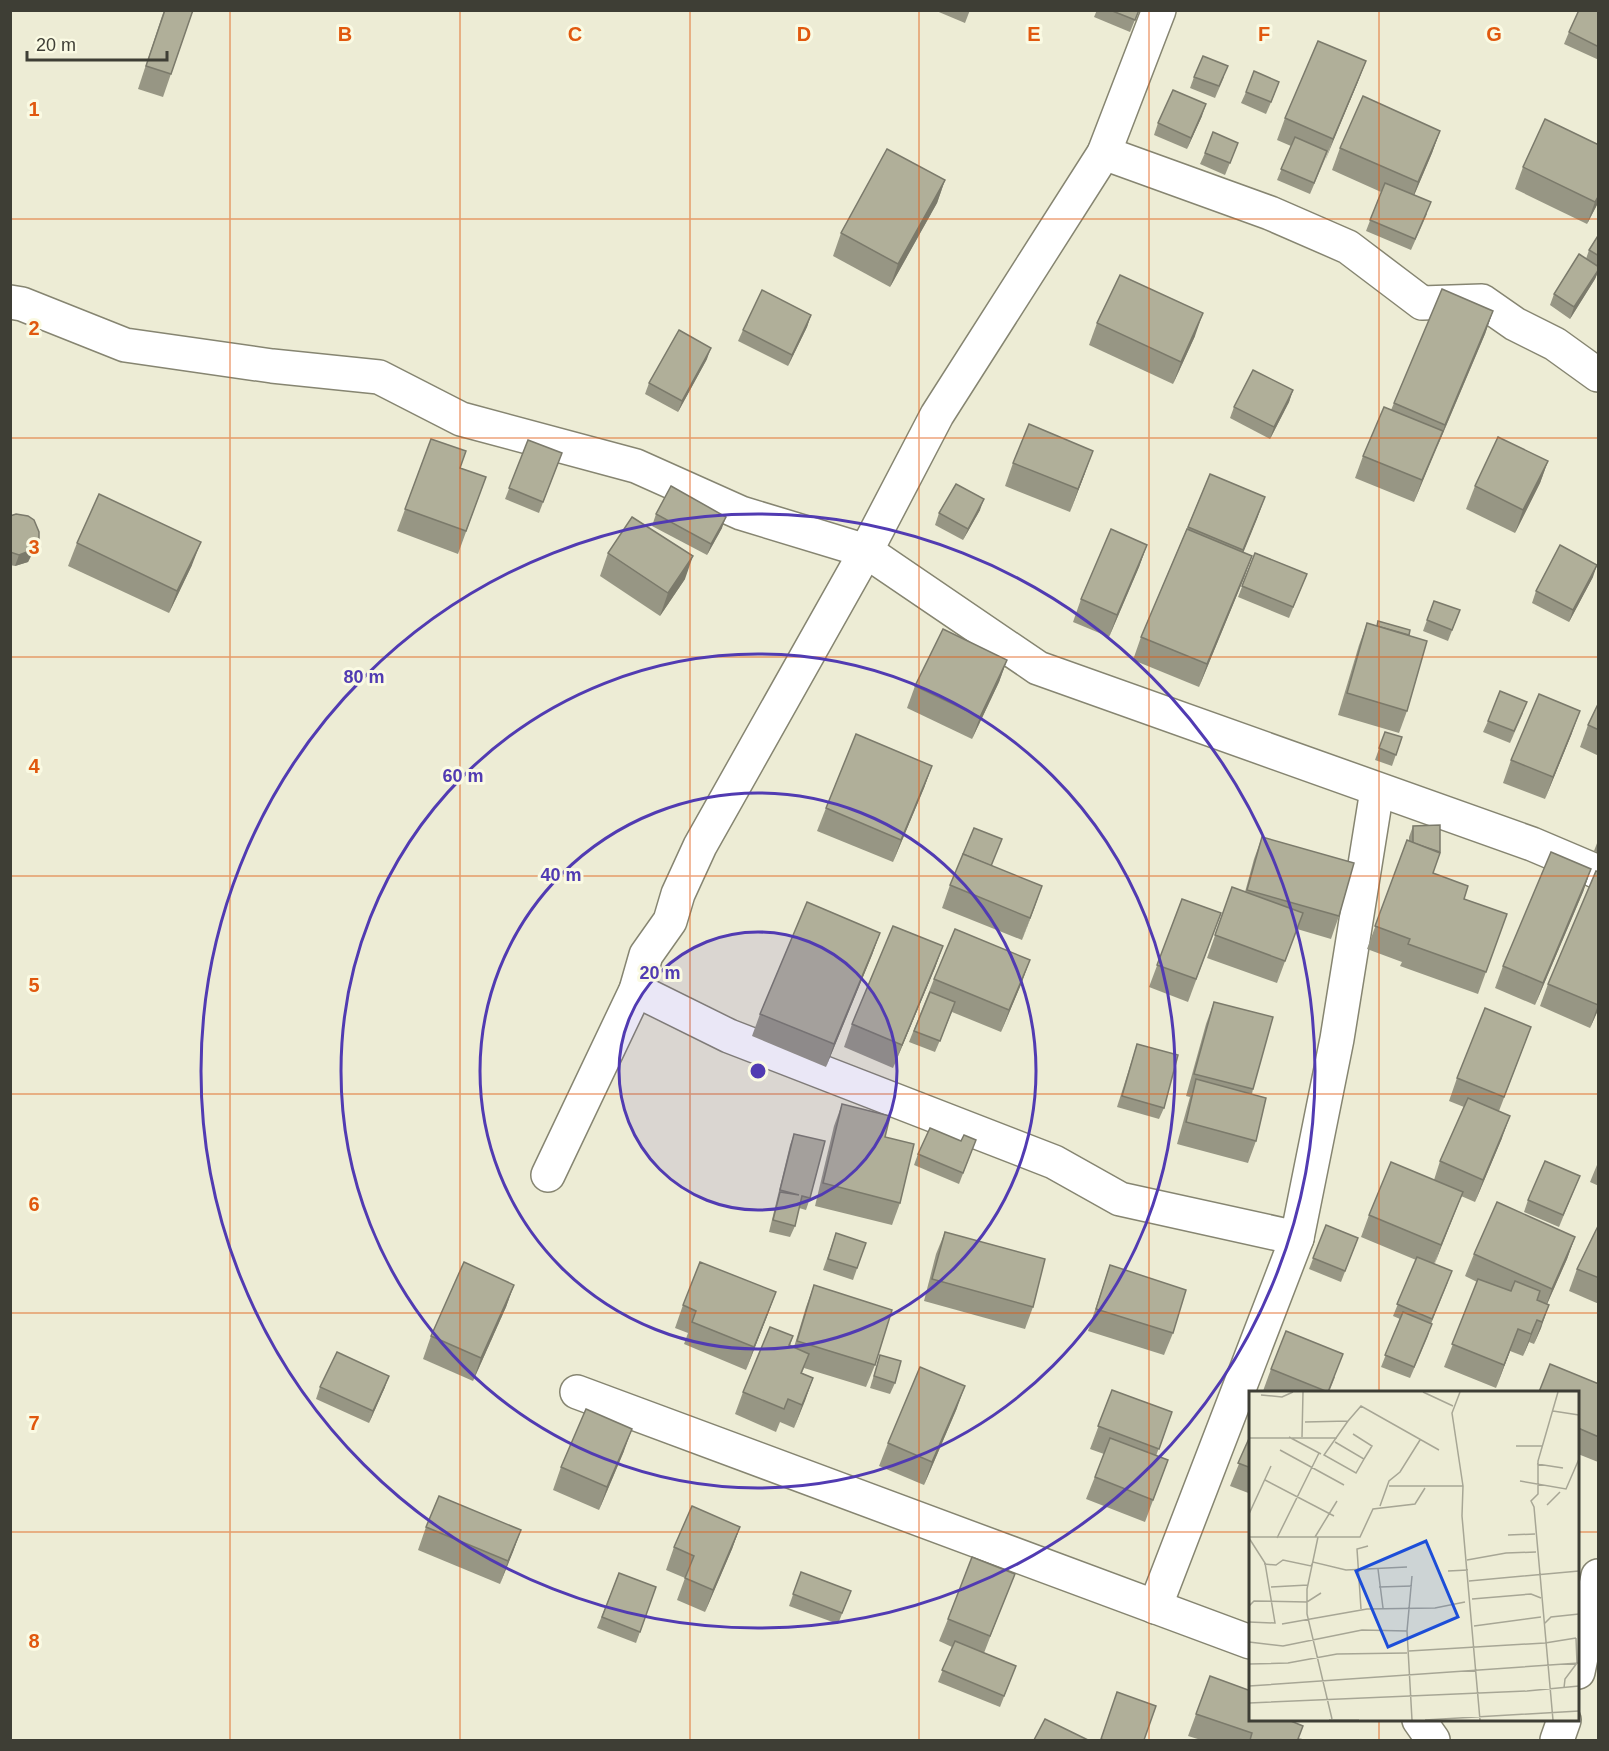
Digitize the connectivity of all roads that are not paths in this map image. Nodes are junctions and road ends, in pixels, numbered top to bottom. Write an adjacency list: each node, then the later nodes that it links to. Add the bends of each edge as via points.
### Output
1 (1159, 10): 2 (street)
2 (1104, 153): 4 (street, via 1270,213 1348,247 1422,303 1482,301); 5 (street, via 937,415)
3 (10, 302): 5 (street, via 125,345 379,377 461,419 636,466 741,513)
4 (1599, 375)
5 (866, 551): 6 (street, via 1038,668); 8 (street, via 700,846 670,921 646,955)
6 (1377, 790): 7 (street, via 1532,844); 10 (street, via 1337,1039)
7 (1599, 872)
8 (636, 990): 9 (street); 10 (street, via 729,1036 1054,1162 1120,1199)
9 (548, 1175)
10 (1296, 1238): 13 (street)
11 (577, 1392): 13 (street)
12 (1599, 1576): 15 (street)
13 (1155, 1607): 14 (street)
14 (1249, 1641)
15 (1579, 1667)
16 (1420, 1721): 18 (street)
17 (1563, 1721): 19 (street)
18 (1433, 1740)
19 (1557, 1740)

